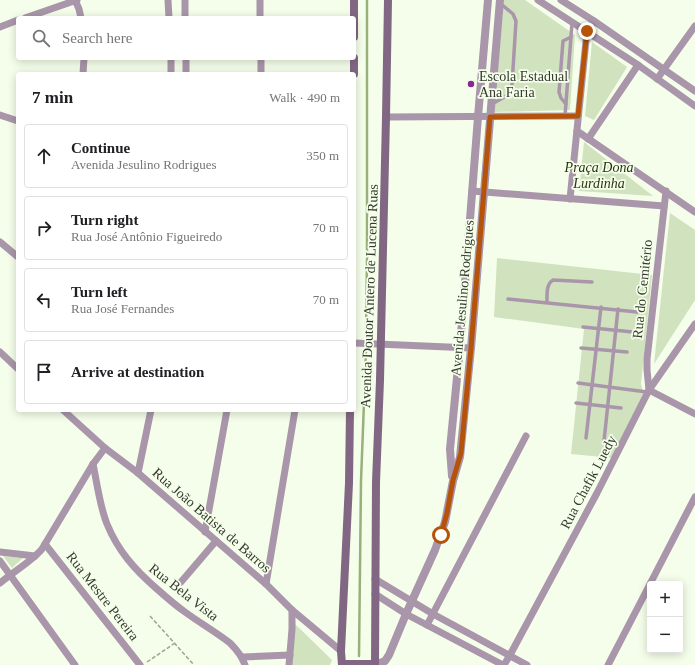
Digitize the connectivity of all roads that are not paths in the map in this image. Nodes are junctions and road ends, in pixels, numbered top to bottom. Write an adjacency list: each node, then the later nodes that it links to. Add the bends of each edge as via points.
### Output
1 (76, 0): 11 (street); 12 (street)
2 (168, 0): 13 (street)
3 (185, 0): 14 (street)
4 (260, 0): 15 (street)
5 (354, 0): 16 (main road)
6 (388, 0): 46 (main road, Avenida Doutor Antero de Lucena Ruas)
7 (488, 0): 44 (street, Avenida Jesulino Rodrigues)
8 (538, 0): 19 (street)
9 (561, 0): 18 (street)
10 (500, 1): 39 (street, Avenida Jesulino Rodrigues); 39 (lane, via 513,14 516,21 512,85 508,95)
11 (31, 16)
12 (80, 16)
13 (169, 16)
14 (186, 16)
15 (260, 16)
16 (354, 16)
17 (16, 21): 21 (street)
18 (594, 21): 22 (street); 30 (street)
19 (572, 22): 22 (street); 23 (lane)
20 (695, 26): 30 (street)
21 (0, 27)
22 (587, 31): 29 (street); 43 (street)
23 (571, 37): 38 (lane); 38 (lane, via 563,41 558,92)
24 (84, 60): 31 (street)
25 (170, 60): 32 (street)
26 (186, 60): 33 (street)
27 (261, 60): 34 (street)
28 (354, 60): 35 (main road)
29 (638, 65): 36 (street); 49 (street)
30 (665, 69): 36 (street); 37 (street)
31 (83, 72)
32 (171, 72)
33 (186, 72)
34 (261, 72)
35 (354, 72)
36 (657, 79): 40 (street)
37 (695, 91)
38 (566, 104): 42 (lane)
39 (491, 105): 45 (street, Avenida Jesulino Rodrigues)
40 (695, 106)
41 (0, 115): 47 (street)
42 (565, 116): 43 (street); 45 (street)
43 (578, 116): 48 (street)
44 (478, 117): 45 (street); 46 (street); 50 (street, Avenida Jesulino Rodrigues)
45 (490, 117): 52 (street, Avenida Jesulino Rodrigues)
46 (386, 118): 70 (main road, Avenida Doutor Antero de Lucena Ruas)
47 (16, 120)
48 (577, 130): 49 (street); 53 (street)
49 (588, 139): 51 (street)
50 (472, 191): 52 (street); 71 (street, Avenida Jesulino Rodrigues)
51 (666, 191): 54 (street, Rua do Cemitério); 55 (street)
52 (484, 192): 53 (street); 72 (street, Avenida Jesulino Rodrigues)
53 (570, 199): 54 (street)
54 (664, 206): 82 (street, Rua do Cemitério, via 647,359)
55 (695, 212)
56 (0, 242): 57 (street)
57 (16, 255)
58 (592, 282): 60 (lane, via 551,281 548,284)
59 (508, 299): 60 (lane)
60 (547, 302): 61 (lane)
61 (601, 308): 62 (lane); 66 (lane)
62 (618, 309): 63 (lane); 67 (lane)
63 (637, 312)
64 (695, 324): 82 (street, Rua Chafik Luedy)
65 (583, 327): 66 (lane)
66 (598, 329): 67 (lane); 74 (lane)
67 (616, 330): 68 (lane); 75 (lane)
68 (633, 332)
69 (356, 343): 70 (street)
70 (381, 344): 71 (street); 108 (main road, Avenida Doutor Antero de Lucena Ruas)
71 (460, 347): 72 (street); 99 (street, Avenida Jesulino Rodrigues, via 450,449)
72 (471, 348): 99 (street, Avenida Jesulino Rodrigues, via 461,453)
73 (581, 348): 74 (lane)
74 (596, 349): 75 (lane); 80 (lane)
75 (613, 350): 77 (lane); 81 (lane)
76 (0, 352): 78 (street)
77 (627, 352)
78 (16, 367)
79 (578, 383): 80 (lane)
80 (592, 385): 81 (lane); 84 (lane)
81 (609, 387): 82 (lane); 85 (lane)
82 (649, 391): 92 (street); 122 (street, Rua Chafik Luedy)
83 (576, 403): 84 (lane)
84 (590, 404): 85 (lane); 94 (lane)
85 (607, 406): 86 (lane); 95 (lane)
86 (622, 408)
87 (65, 412): 96 (street, Rua João Batista de Barros)
88 (151, 412): 98 (street)
89 (227, 412): 101 (street)
90 (295, 412): 112 (street)
91 (350, 412): 120 (main road, Avenida Doutor Antero de Lucena Ruas)
92 (695, 414)
93 (526, 436): 118 (street)
94 (586, 438)
95 (604, 441)
96 (105, 448): 97 (street); 98 (street, Rua João Batista de Barros)
97 (93, 464): 103 (street); 123 (street, Rua Bela Vista, via 106,523 130,563 168,599 230,643)
98 (138, 473): 101 (street, Rua João Batista de Barros)
99 (453, 480): 115 (street, Avenida Jesulino Rodrigues, via 441,535)
100 (695, 497): 109 (street)
101 (205, 532): 102 (street, Rua João Batista de Barros)
102 (216, 541): 110 (street); 112 (street, Rua João Batista de Barros)
103 (45, 544): 105 (street); 126 (street, Rua Mestre Pereira)
104 (0, 552): 105 (street)
105 (35, 556): 107 (street)
106 (0, 561): 107 (street)
107 (9, 575): 111 (street); 125 (street)
108 (375, 579): 114 (main road, Avenida Doutor Antero de Lucena Ruas); 115 (street)
109 (652, 581)
110 (181, 582)
111 (0, 583)
112 (266, 584): 116 (street, Rua João Batista de Barros)
113 (647, 590): 133 (street)
114 (375, 594): 117 (street); 130 (main road, Avenida Doutor Antero de Lucena Ruas)
115 (412, 601): 117 (street, Avenida Jesulino Rodrigues); 118 (street)
116 (292, 610): 120 (street, Rua João Batista de Barros); 121 (street)
117 (406, 614): 119 (street); 124 (street, Avenida Jesulino Rodrigues)
118 (433, 614): 119 (street); 122 (street)
119 (427, 625): 131 (street)
120 (341, 652): 129 (main road, Avenida Doutor Antero de Lucena Ruas)
121 (290, 655): 123 (street); 128 (street)
122 (510, 656): 131 (street, Rua Chafik Luedy); 132 (street)
123 (242, 657): 127 (street, Rua Bela Vista)
124 (387, 662): 130 (street, Avenida Jesulino Rodrigues)
125 (75, 665)
126 (141, 665)
127 (245, 665)
128 (289, 665)
129 (342, 665): 130 (main road)
130 (374, 665)
131 (503, 665)
132 (528, 665)
133 (608, 665)

